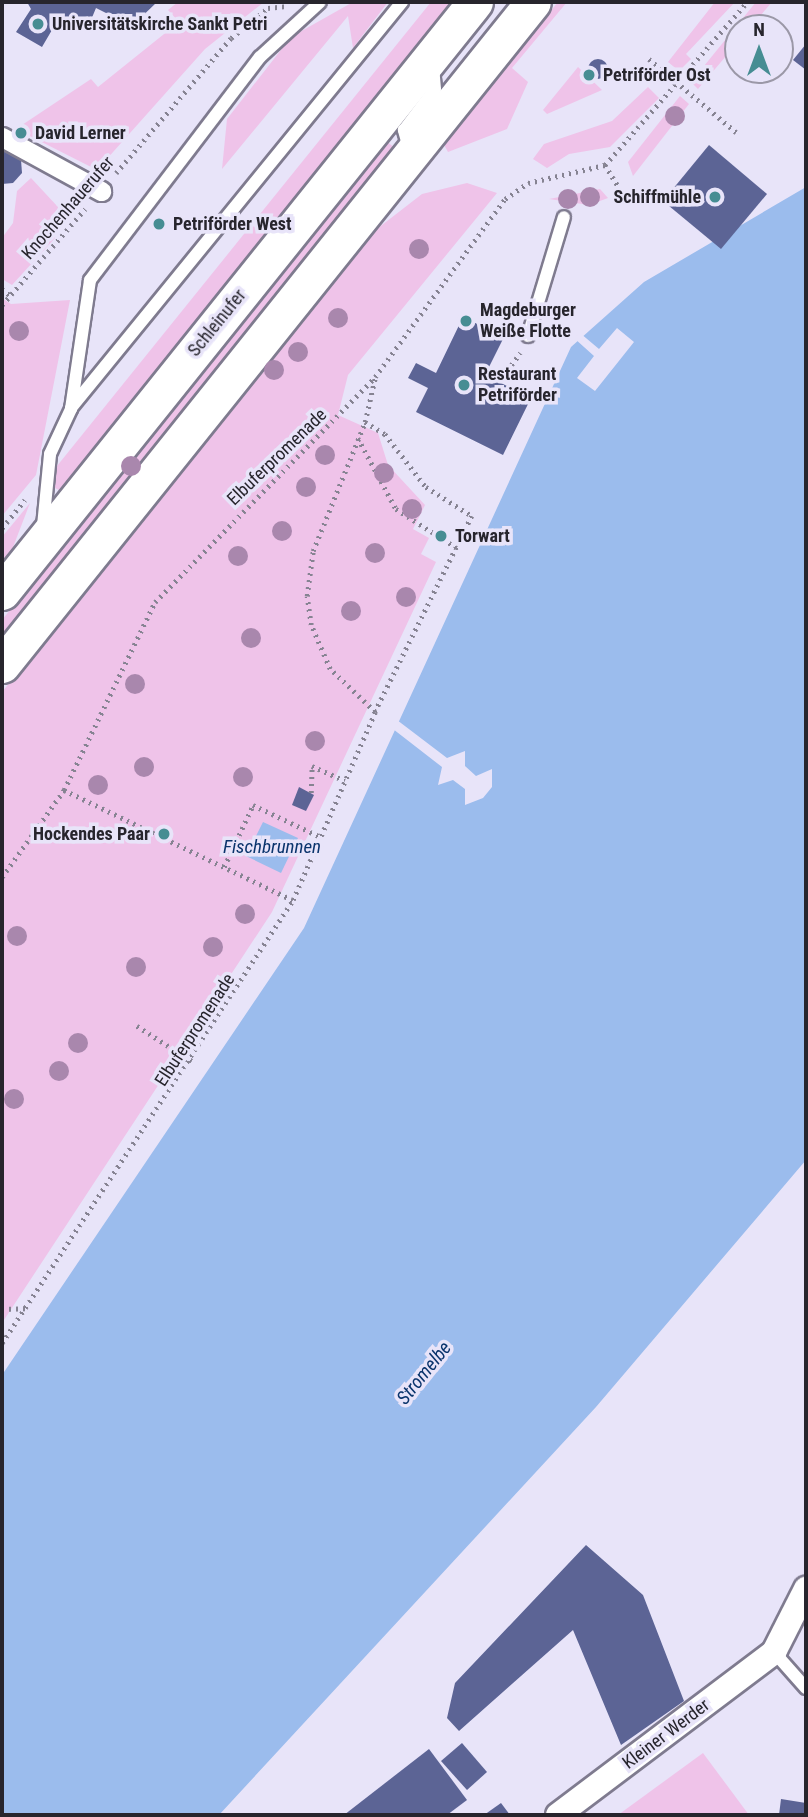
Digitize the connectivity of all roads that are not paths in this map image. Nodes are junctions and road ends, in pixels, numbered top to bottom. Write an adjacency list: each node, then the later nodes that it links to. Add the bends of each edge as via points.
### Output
1 (320, 2): 11 (lane, via 260,57 95,270 84,299)
2 (402, 2): 11 (lane)
3 (475, 2): 5 (main road, Schleinufer)
4 (533, 2): 7 (main road)
5 (432, 55): 7 (lane, via 435,89 404,130); 12 (main road, Schleinufer)
6 (2, 137): 8 (street)
7 (410, 155): 14 (main road)
8 (102, 191)
9 (564, 217): 10 (lane)
10 (528, 336)
11 (71, 409): 12 (lane, via 50,454)
12 (43, 541): 13 (main road, Schleinufer)
13 (2, 592)
14 (2, 665)
15 (806, 1589): 16 (street, Kleiner Werder)
16 (774, 1652): 17 (lane); 18 (street, Kleiner Werder)
17 (806, 1688)
18 (558, 1815)

